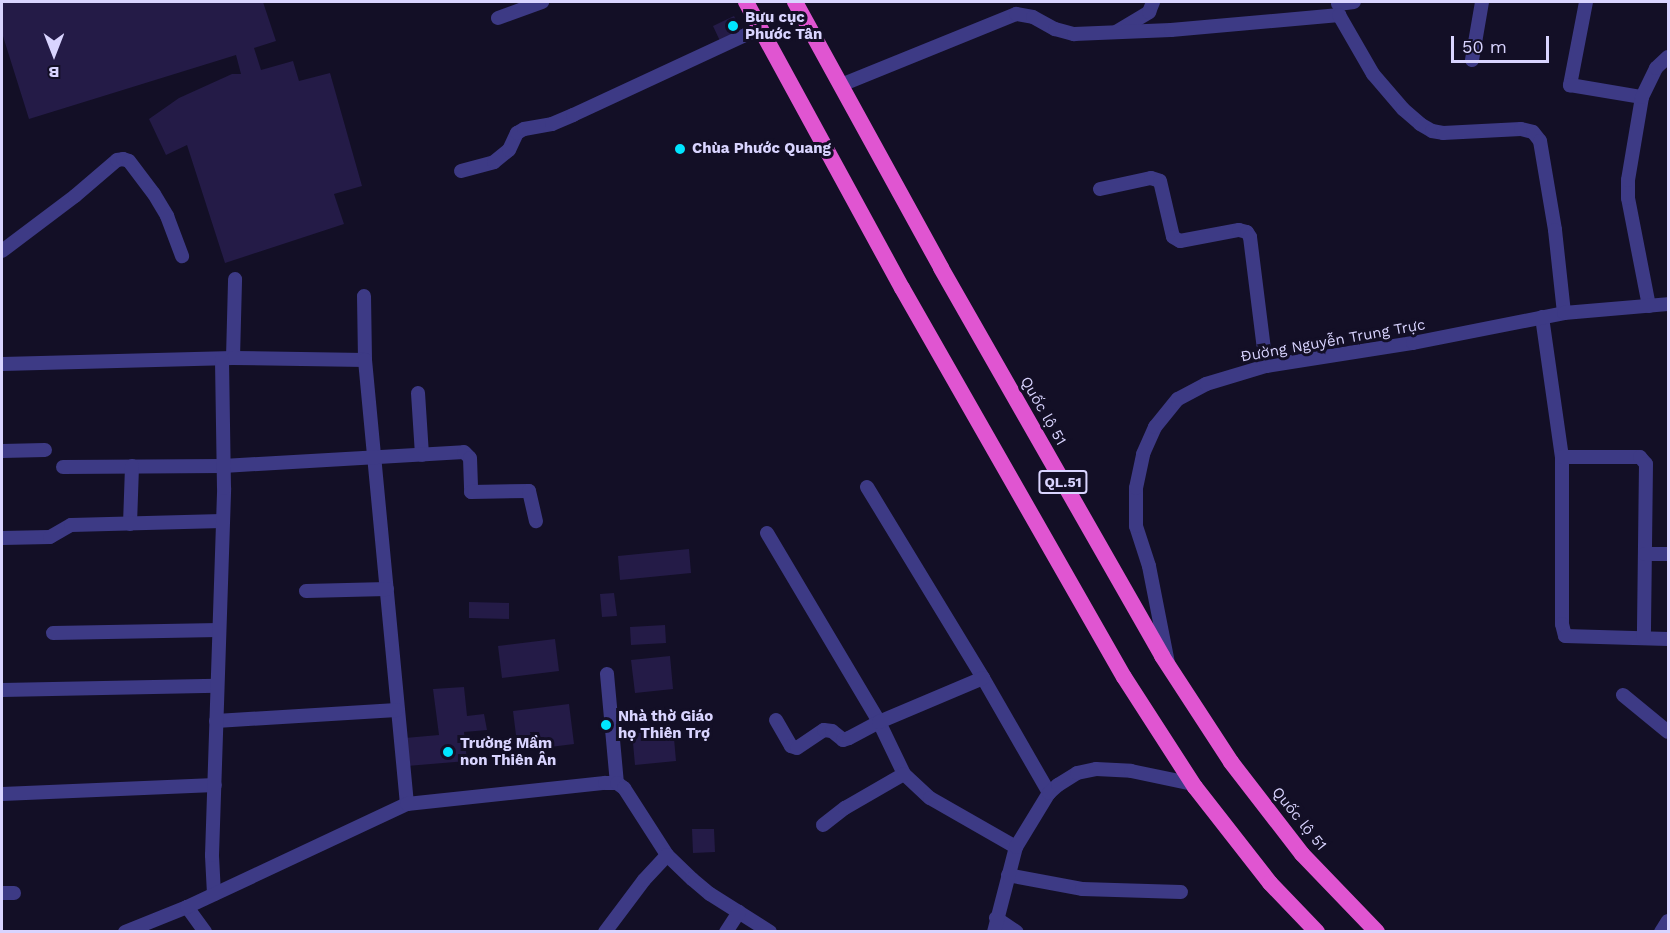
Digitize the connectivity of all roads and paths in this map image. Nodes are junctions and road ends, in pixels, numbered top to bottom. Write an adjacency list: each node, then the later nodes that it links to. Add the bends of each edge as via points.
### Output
1 (542, 2): 9 (street)
2 (746, 2): 10 (highway, QL.51)
3 (795, 2): 14 (highway, Quốc lộ 51 / QL.51)
4 (1153, 2): 11 (street, via 1149,12)
5 (1354, 2): 8 (street)
6 (1482, 2): 13 (street)
7 (1586, 2): 15 (street, via 1570,85)
8 (1338, 7): 11 (street); 24 (street, via 1373,74 1420,124 1443,133 1521,129 1533,132 1540,141)
9 (498, 18)
10 (760, 28): 16 (street, via 552,124 524,129 517,133 509,150 494,162); 67 (highway, QL.51, via 902,288 1124,677)
11 (1114, 33): 14 (street, via 1066,33 1033,17 1016,14)
12 (1668, 57): 15 (street, via 1656,68)
13 (1472, 60)
14 (841, 84): 53 (highway, Quốc lộ 51 / QL.51, via 941,268)
15 (1642, 97): 23 (street, via 1628,189)
16 (461, 171)
17 (1100, 189): 29 (street, via 1151,178 1160,181 1173,237 1180,241 1239,230 1247,232)
18 (2, 251): 19 (street, via 123,159 129,161 154,194)
19 (182, 256)
20 (235, 279): 26 (street)
21 (364, 296): 27 (street)
22 (1668, 304): 23 (street, Đường Nguyễn Trung Trực)
23 (1649, 306): 24 (street, Đường Nguyễn Trung Trực)
24 (1564, 313): 25 (street, Đường Nguyễn Trung Trực)
25 (1542, 317): 29 (street, Đường Nguyễn Trung Trực, via 1413,343); 34 (street)
26 (227, 359): 27 (street); 28 (street); 37 (street)
27 (365, 360): 35 (street)
28 (2, 364)
29 (1266, 366): 53 (street, Đường Nguyễn Trung Trực, via 1206,384 1178,399 1155,428 1143,454 1136,488 1136,526 1149,566)
30 (418, 393): 33 (street)
31 (45, 450): 32 (street)
32 (2, 451)
33 (422, 455): 35 (street); 41 (street, via 468,453 471,492 529,492)
34 (1562, 457): 45 (street, via 1640,457 1646,464); 51 (street, via 1565,636)
35 (376, 458): 37 (street); 47 (street)
36 (132, 466): 37 (street); 38 (street); 42 (street)
37 (223, 466): 40 (street)
38 (63, 467)
39 (867, 487): 55 (street)
40 (222, 521): 42 (street); 49 (street)
41 (536, 521)
42 (130, 524): 44 (street, via 71,525 50,537)
43 (767, 533): 62 (street)
44 (2, 538)
45 (1644, 554): 46 (street); 51 (street)
46 (1668, 554)
47 (387, 589): 48 (street); 59 (street)
48 (306, 591)
49 (219, 630): 50 (street); 56 (street)
50 (53, 633)
51 (1644, 638): 52 (street)
52 (1668, 639)
53 (1168, 665): 88 (highway, Quốc lộ 51 / QL.51, via 1231,762 1302,854)
54 (607, 674): 65 (street)
55 (983, 678): 62 (street); 68 (street)
56 (217, 686): 57 (street); 61 (street)
57 (2, 690)
58 (1623, 695): 63 (street)
59 (397, 710): 61 (street); 70 (street)
60 (776, 720): 62 (street, via 791,746 797,748 824,730 843,740)
61 (216, 721): 66 (street)
62 (879, 722): 64 (street)
63 (1668, 732)
64 (904, 774): 71 (street, via 845,807); 72 (street, via 930,798)
65 (617, 783): 70 (street); 73 (street)
66 (215, 784): 69 (street); 76 (street)
67 (1193, 784): 68 (street, via 1131,771 1096,769 1077,773); 87 (highway, QL.51, via 1270,883)
68 (1048, 793): 72 (street)
69 (2, 794)
70 (407, 804): 76 (street)
71 (823, 825)
72 (1016, 847): 74 (street)
73 (667, 855): 78 (street, via 711,894); 83 (street)
74 (1008, 875): 75 (street, via 1082,889); 80 (street)
75 (1181, 892)
76 (214, 894): 77 (street)
77 (187, 907): 81 (street); 82 (street)
78 (739, 912): 84 (street); 85 (street)
79 (1668, 921): 89 (street)
80 (995, 925): 86 (street)
81 (125, 932)
82 (205, 932)
83 (605, 932)
84 (726, 932)
85 (770, 932)
86 (1017, 932)
87 (1317, 932)
88 (1377, 932)
89 (1660, 932)

